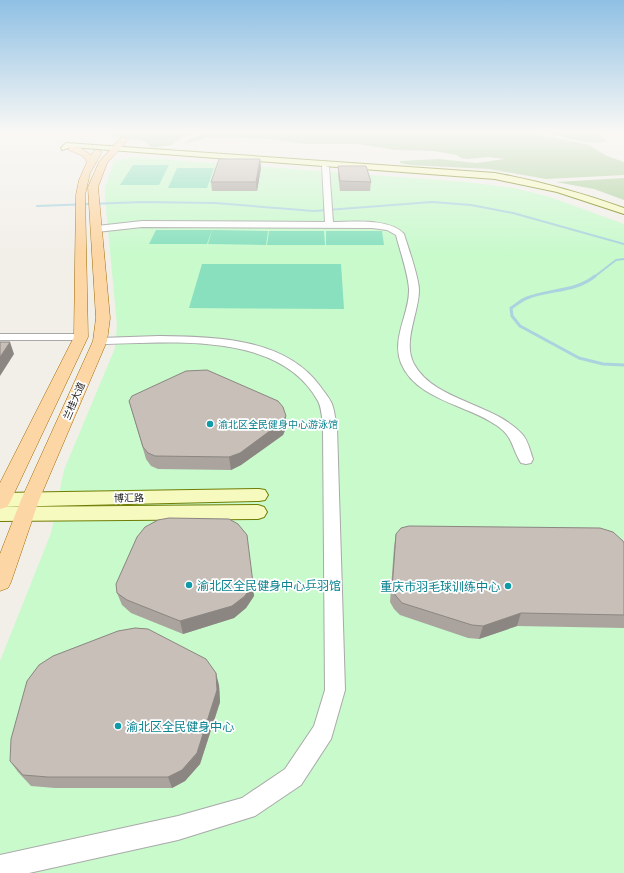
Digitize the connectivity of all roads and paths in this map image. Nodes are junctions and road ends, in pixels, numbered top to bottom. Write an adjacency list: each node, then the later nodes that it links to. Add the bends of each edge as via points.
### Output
1 (86, 172): 7 (main road, 兰桂大道)
2 (98, 172): 7 (main road, 兰桂大道)
3 (325, 172): 10 (street)
4 (384, 172): 6 (main road)
5 (447, 172): 6 (main road)
6 (516, 181): 8 (main road, via 577,194); 9 (main road)
7 (87, 205): 11 (main road, 兰桂大道); 13 (main road, 兰桂大道)
8 (624, 212)
9 (624, 217)
10 (329, 220): 11 (street, via 142,224); 15 (street, via 390,228 400,234 414,289 403,351 408,365 419,379 435,391 501,422 518,438)
11 (97, 229): 14 (main road, 兰桂大道, via 103,318)
12 (0, 337): 13 (street)
13 (81, 337): 16 (main road, 兰桂大道)
14 (100, 341): 18 (main road, 兰桂大道); 20 (street, via 196,340 233,343 288,362 313,382 325,402 330,428 335,690 323,731 293,777 246,808 178,828)
15 (526, 459)
16 (0, 504): 18 (main road, 博汇路)
17 (259, 504): 18 (main road, 博汇路)
18 (28, 507): 19 (main road, 兰桂大道)
19 (0, 582)
20 (0, 867)

